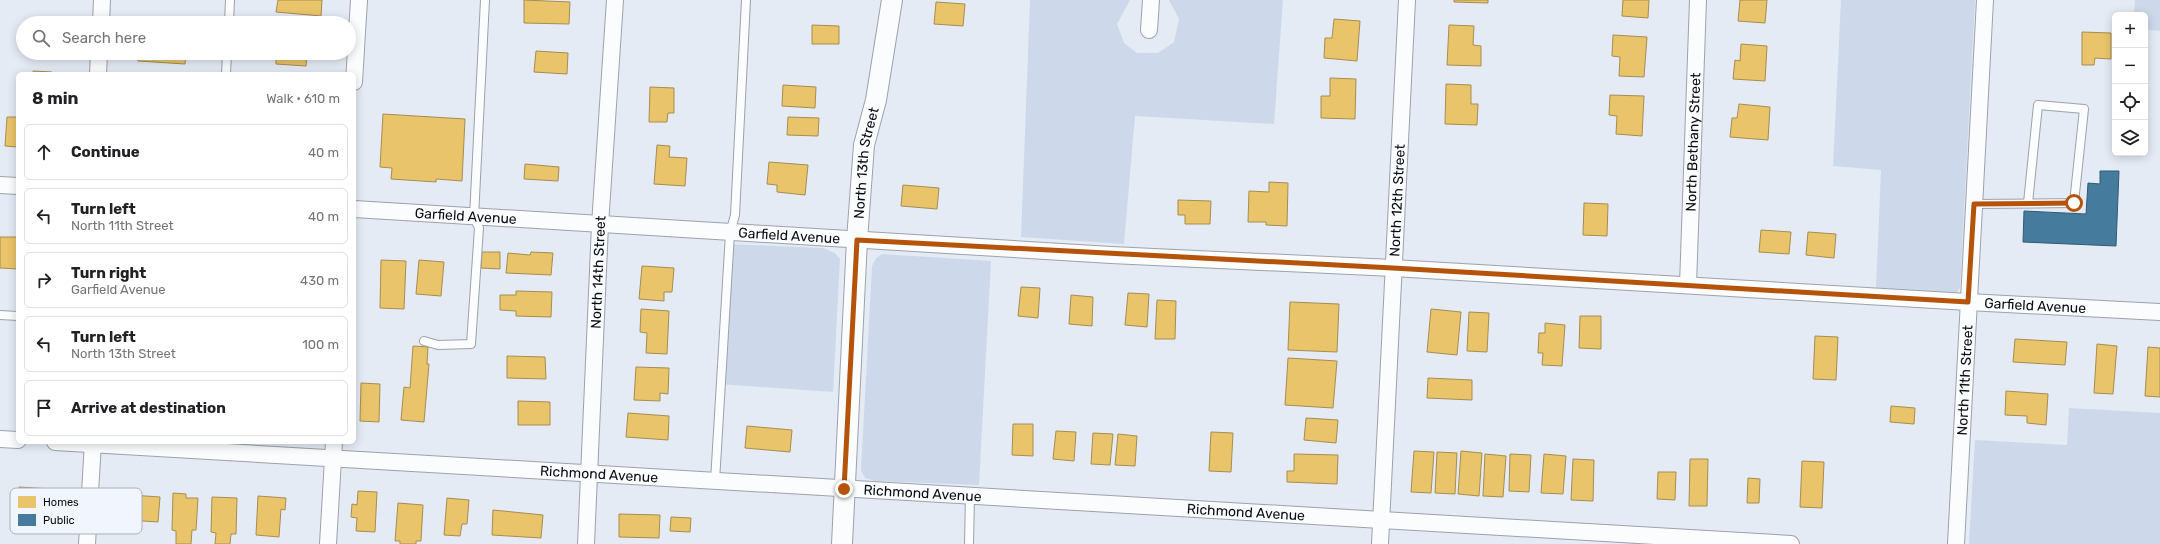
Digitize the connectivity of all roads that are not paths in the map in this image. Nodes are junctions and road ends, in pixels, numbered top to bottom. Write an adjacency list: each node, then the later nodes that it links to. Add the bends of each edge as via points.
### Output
1 (102, 0): 12 (street)
2 (230, 0): 13 (lane)
3 (359, 0): 15 (street)
4 (485, 0): 27 (lane)
5 (616, 0): 28 (street, North 14th Street)
6 (746, 0): 29 (lane, via 735,215)
7 (892, 0): 30 (street, North 13th Street, via 876,100 864,145)
8 (1151, 0): 14 (street)
9 (1407, 0): 31 (street, North 12th Street)
10 (1698, 0): 32 (street, North Bethany Street)
11 (1985, 0): 25 (street, North 11th Street)
12 (101, 16)
13 (229, 16)
14 (1150, 30)
15 (356, 49)
16 (99, 60): 19 (street)
17 (227, 60): 20 (lane)
18 (355, 60): 21 (street)
19 (98, 72)
20 (226, 72)
21 (355, 72)
22 (0, 186): 23 (street)
23 (16, 186)
24 (2028, 203): 24 (lane, via 2074,203 2084,109 2038,105); 25 (lane)
25 (1974, 204): 33 (street, North 11th Street)
26 (356, 210): 27 (street, Garfield Avenue)
27 (474, 217): 28 (street, Garfield Avenue); 37 (lane, via 479,228 471,344 438,345)
28 (600, 225): 29 (street, Garfield Avenue); 44 (street, North 14th Street)
29 (730, 233): 30 (street, Garfield Avenue); 45 (lane)
30 (857, 240): 31 (street, Garfield Avenue); 47 (street, North 13th Street)
31 (1393, 268): 32 (street, Garfield Avenue); 49 (street, North 12th Street)
32 (1688, 285): 33 (street, Garfield Avenue)
33 (1968, 302): 34 (street, Garfield Avenue); 58 (street, North 11th Street)
34 (2160, 312)
35 (0, 315): 36 (lane)
36 (16, 316)
37 (424, 342)
38 (0, 439): 39 (street)
39 (16, 440)
40 (93, 444): 46 (street)
41 (108, 444): 43 (street, Richmond Avenue)
42 (334, 444): 43 (street)
43 (333, 459): 44 (street, Richmond Avenue); 52 (street)
44 (590, 473): 45 (street, Richmond Avenue); 53 (street, North 14th Street)
45 (715, 481): 47 (street, Richmond Avenue)
46 (90, 488)
47 (844, 489): 48 (street, Richmond Avenue); 54 (street, North 13th Street)
48 (970, 496): 49 (street, Richmond Avenue); 55 (lane)
49 (1381, 519): 56 (street, North 12th Street); 57 (street, Richmond Avenue)
50 (88, 534): 51 (street)
51 (87, 544)
52 (328, 544)
53 (586, 544)
54 (842, 544)
55 (969, 544)
56 (1380, 544)
57 (1791, 544)
58 (1956, 544)

